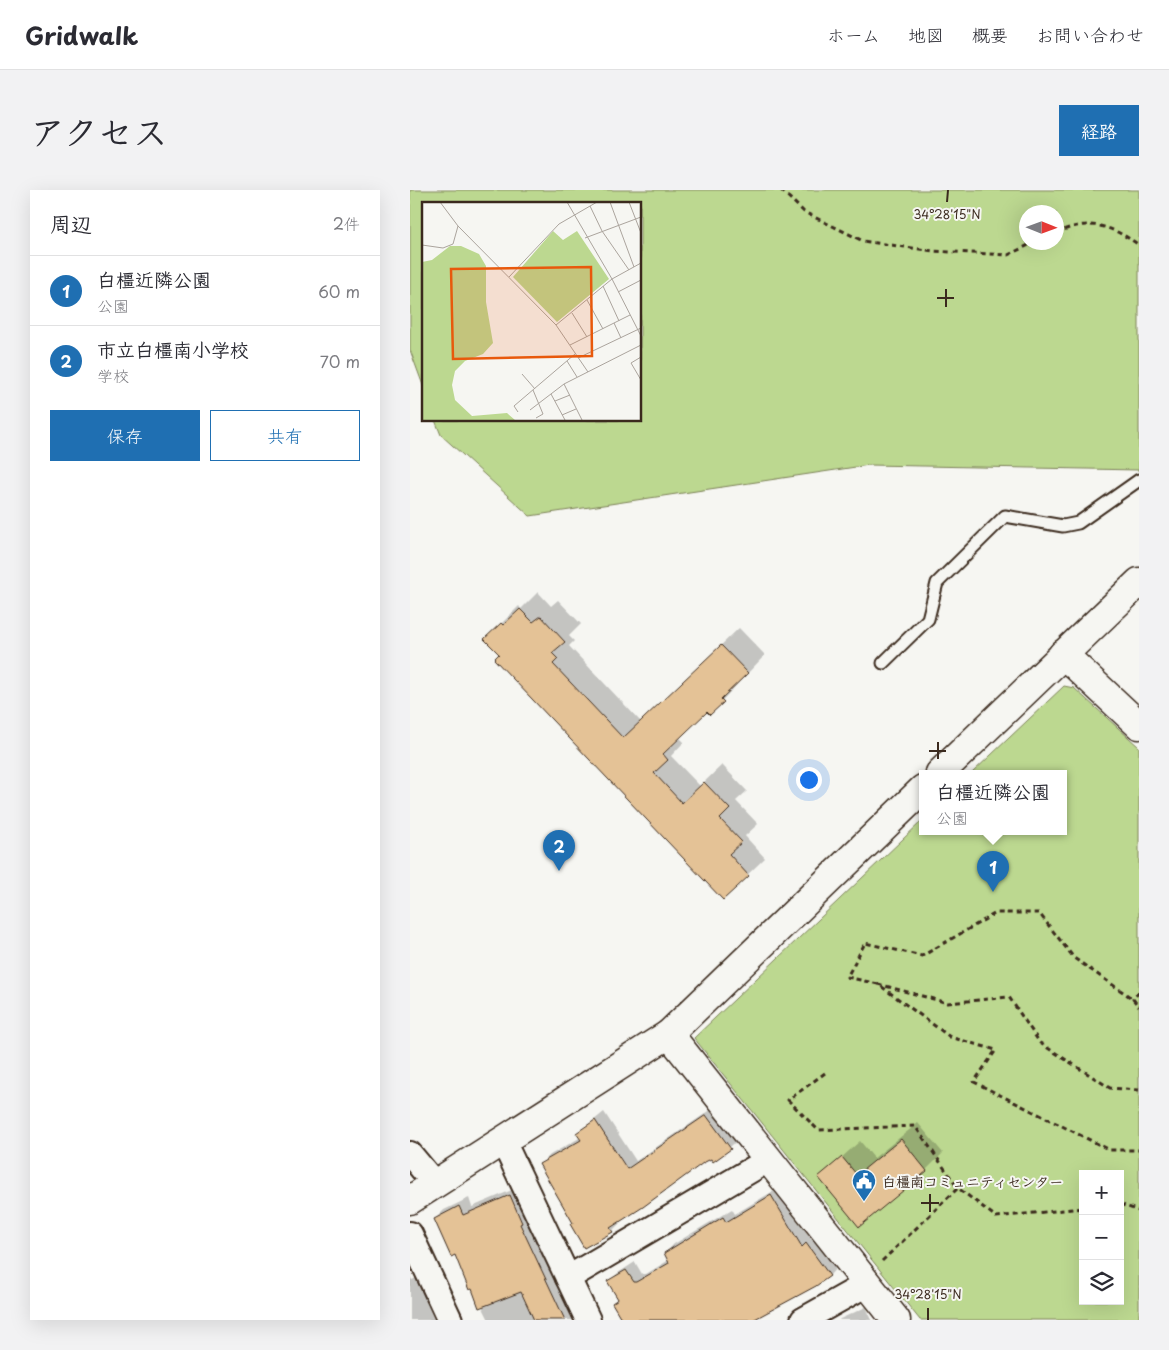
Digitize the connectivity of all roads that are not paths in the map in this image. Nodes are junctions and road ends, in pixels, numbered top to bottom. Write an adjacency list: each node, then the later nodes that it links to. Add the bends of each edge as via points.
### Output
1 (1139, 480): 4 (lane, via 1078,523 1063,526 1005,516 937,583 928,618)
2 (1139, 582): 3 (street)
3 (1063, 654): 5 (street); 6 (street)
4 (883, 663)
5 (1139, 725)
6 (943, 770)
7 (919, 793): 8 (street)
8 (669, 1034): 9 (street); 11 (street)
9 (503, 1141): 12 (street); 16 (street)
10 (410, 1154): 12 (street)
11 (768, 1160): 15 (street); 16 (street)
12 (435, 1184): 13 (street)
13 (410, 1200)
14 (410, 1234): 17 (street)
15 (872, 1275): 19 (street); 20 (street)
16 (568, 1278): 18 (street)
17 (450, 1320)
18 (588, 1320)
19 (803, 1320)
20 (896, 1320)

